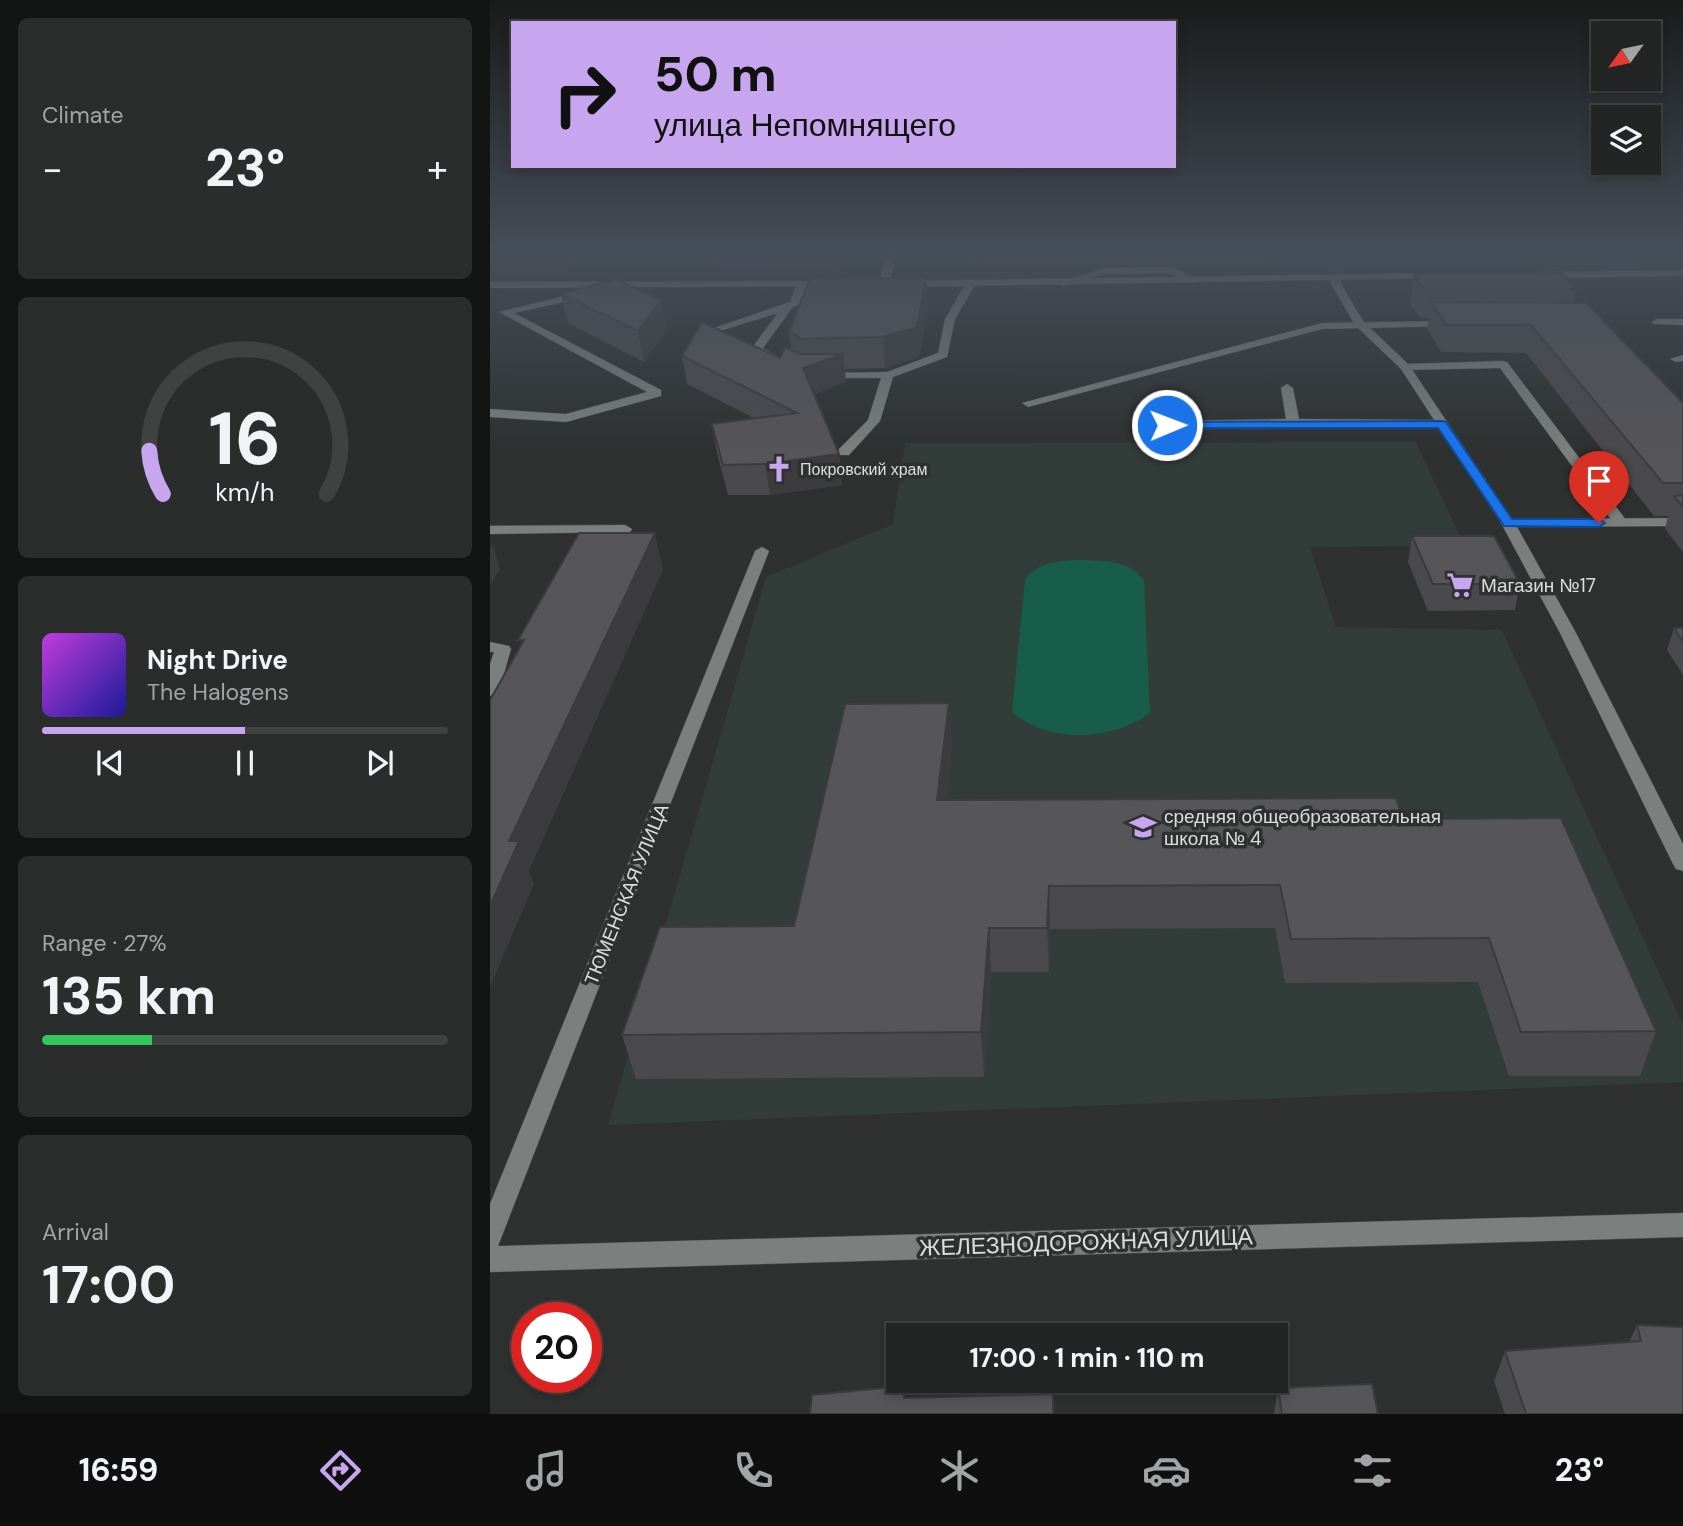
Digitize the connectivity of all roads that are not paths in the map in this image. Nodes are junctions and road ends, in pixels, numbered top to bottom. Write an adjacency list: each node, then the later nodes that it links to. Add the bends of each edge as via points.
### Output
1 (515, 318): 17 (street, via 657,393 566,418)
2 (751, 318): 10 (street)
3 (779, 318): 11 (street, via 757,349)
4 (951, 318): 14 (street, via 943,355)
5 (1356, 318): 8 (street)
6 (1657, 322): 7 (street)
7 (1683, 322)
8 (1359, 323): 9 (street); 12 (street); 16 (street, via 1322,326)
9 (1470, 324)
10 (713, 330)
11 (780, 362)
12 (1405, 367): 19 (street); 24 (street, via 1503,364)
13 (815, 375): 14 (street)
14 (888, 375): 21 (street, via 874,421)
15 (1287, 388): 18 (street)
16 (1028, 403)
17 (490, 413)
18 (1293, 423): 19 (street); 20 (street)
19 (1442, 424): 23 (street)
20 (1167, 425)
21 (844, 452)
22 (1683, 522): 24 (street)
23 (1508, 523): 24 (street); 30 (street)
24 (1621, 523)
25 (625, 529): 26 (street)
26 (490, 530)
27 (762, 551): 32 (street, ТЮМЕНСКАЯ УЛИЦА)
28 (490, 648): 29 (street, via 503,649)
29 (490, 691)
30 (1683, 864)
31 (1683, 1225): 33 (street, ЖЕЛЕЗНОДОРОЖНАЯ УЛИЦА)
32 (490, 1237)
33 (490, 1259)

